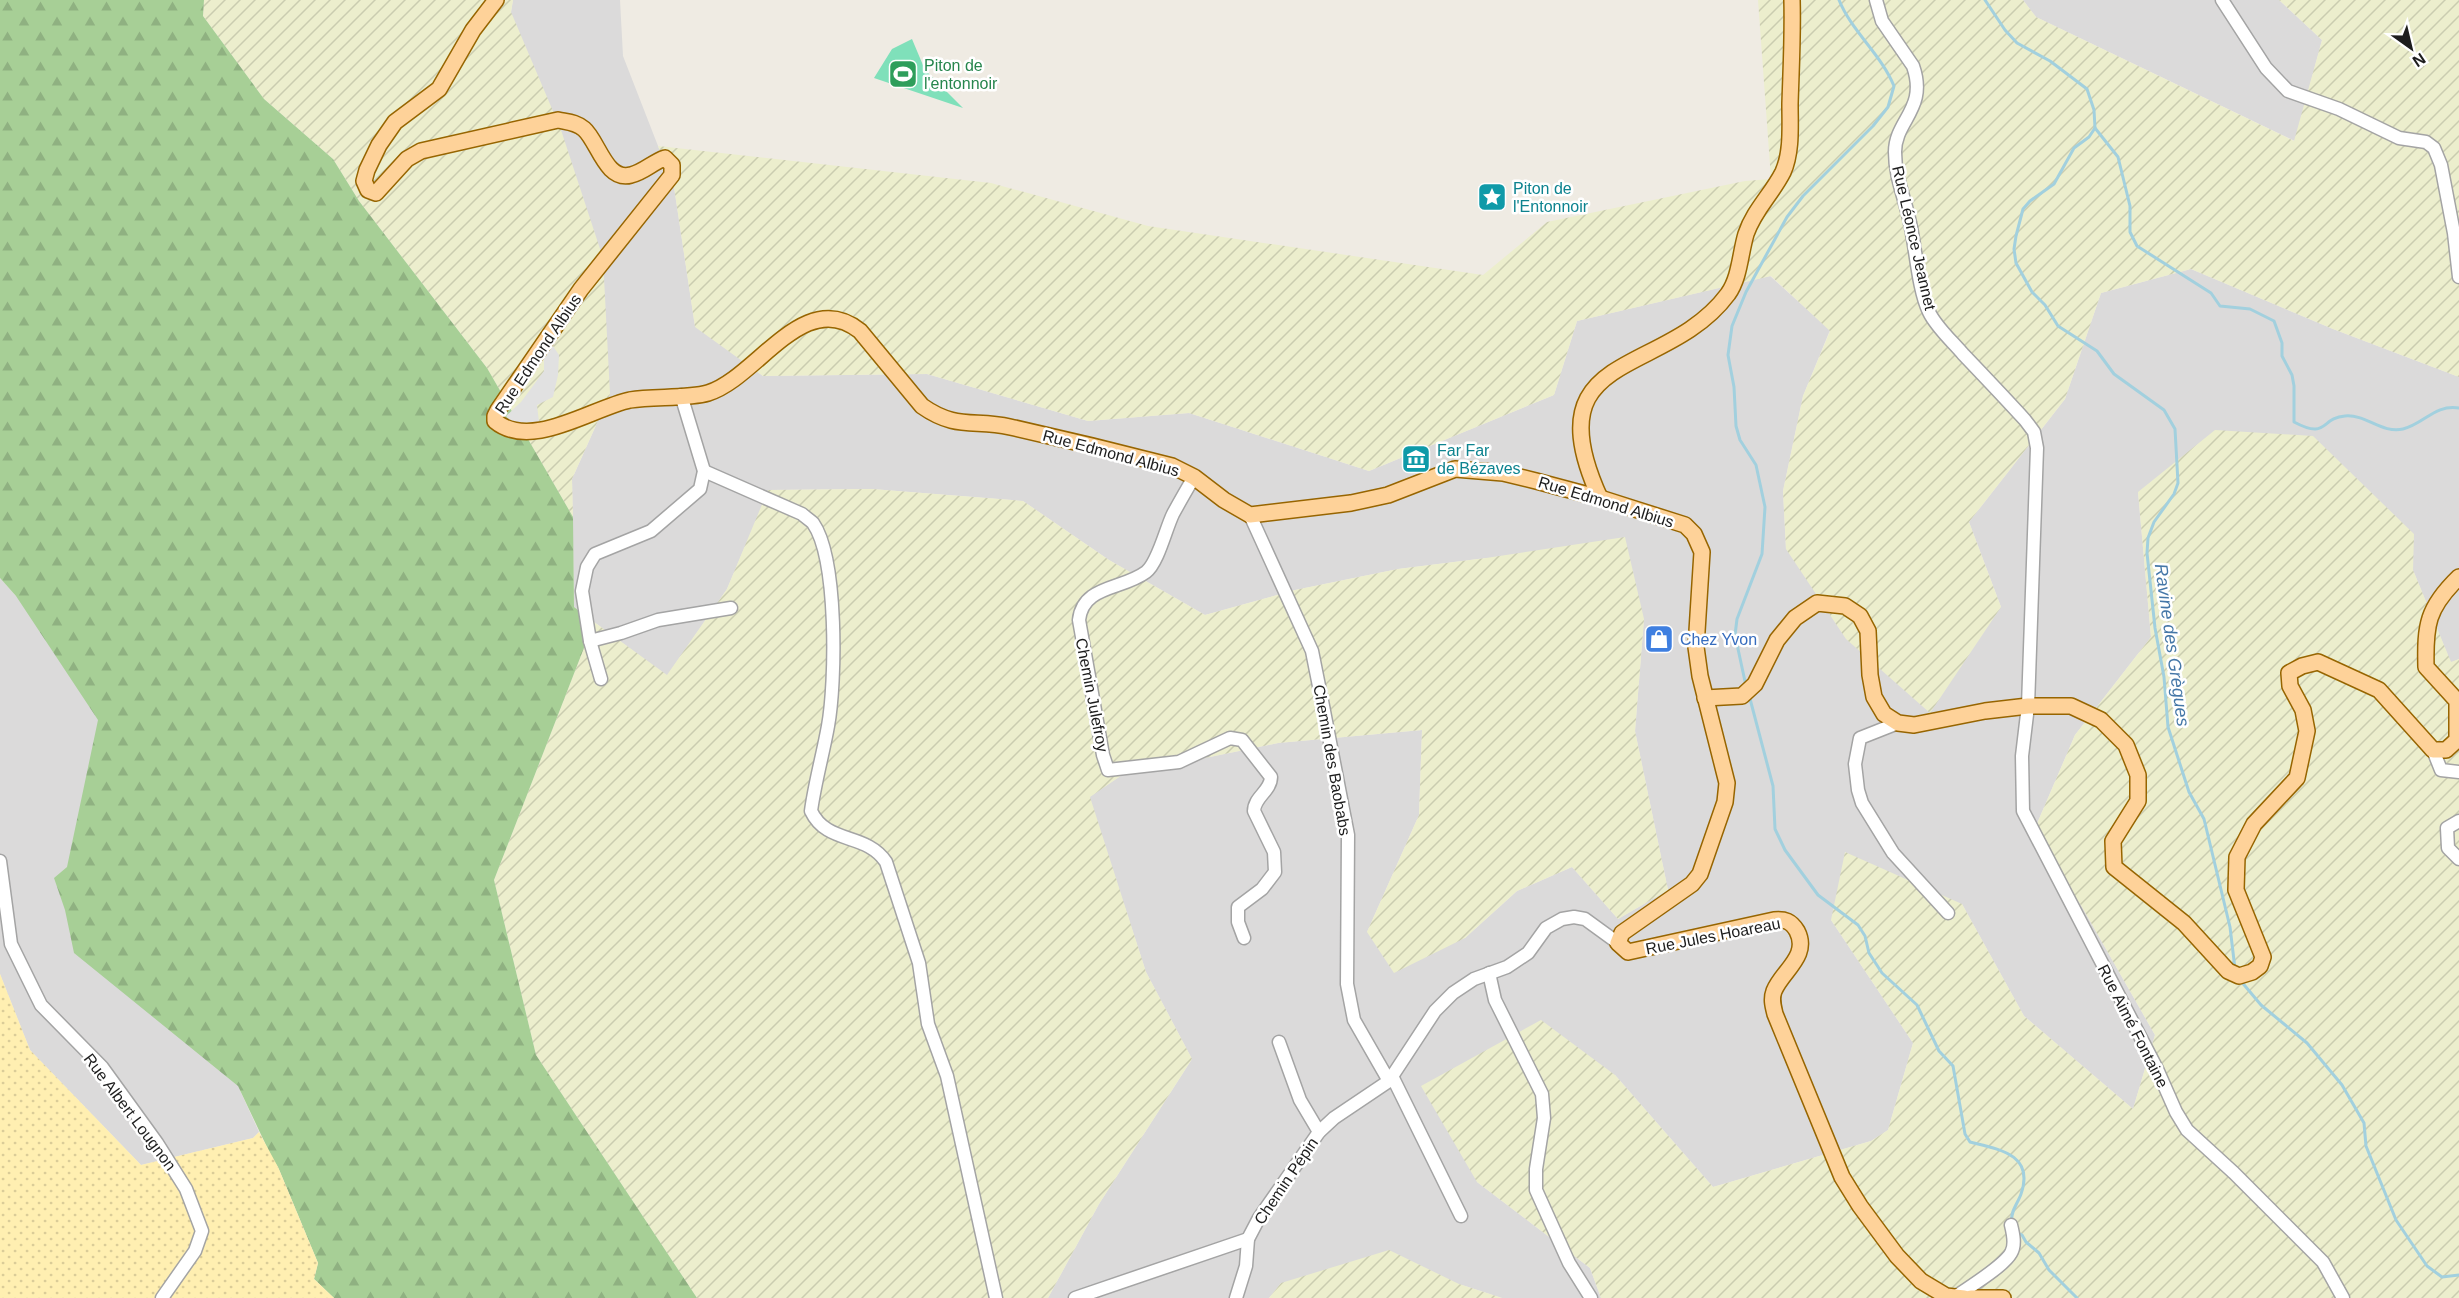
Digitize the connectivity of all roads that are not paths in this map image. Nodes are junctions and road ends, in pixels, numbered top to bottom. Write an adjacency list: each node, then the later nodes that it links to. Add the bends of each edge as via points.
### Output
1 (496, 0): 6 (main road, Rue Edmond Albius, via 473,30 439,89 395,122 379,145 364,181 368,190 376,193 407,159 421,151 558,120 586,130 618,174 630,176 665,158 672,165 672,175 562,315 498,410 495,421 511,430 526,431 569,424 630,400)
2 (1792, 0): 9 (main road, via 1789,139 1783,171 1754,216 1728,294 1686,333 1616,369 1589,394 1580,425 1581,445)
3 (1876, 0): 16 (street, Rue Léonce Jeannet, via 1882,21 1916,73 1917,94 1895,148 1895,162 1929,312 2034,432 2037,448)
4 (2222, 0): 5 (street, via 2266,68 2288,91 2399,138 2426,142 2434,148 2443,176)
5 (2459, 277)
6 (681, 395): 7 (street); 8 (main road, Rue Edmond Albius, via 708,393 729,382 795,330 830,317 848,321 860,331 922,406 935,415 951,421 1006,426 1141,458)
7 (704, 471): 13 (street, via 700,489 651,531 595,554 587,567 582,591); 34 (street, via 802,514 812,522 824,552 831,580 833,682 811,811 826,831 866,844 879,851 886,862 919,963 928,1024 947,1076)
8 (1194, 477): 10 (main road, Rue Edmond Albius); 24 (street, Chemin Julefroy, via 1147,572 1092,594 1080,609 1078,620 1108,770 1179,762 1230,738 1242,740 1271,777 1271,783 1254,804 1254,811 1274,852 1275,872 1262,889 1238,907)
9 (1600, 498): 10 (main road, Rue Edmond Albius, via 1503,473 1455,469 1388,495); 15 (main road, Rue Edmond Albius, via 1685,525 1699,542 1703,564 1696,647)
10 (1250, 515): 28 (street, Chemin des Baobabs, via 1312,651 1348,835 1347,984 1351,1009)
11 (2459, 577): 18 (main road, via 2441,595 2425,630 2426,667 2457,701 2457,740 2446,750)
12 (732, 608): 13 (street, via 658,620)
13 (590, 641): 14 (street)
14 (601, 679)
15 (1710, 698): 17 (main road, via 1742,696 1755,684 1777,640 1795,618 1817,603 1845,606 1860,616 1868,631 1874,697 1884,714); 25 (main road, Rue Jules Hoareau, via 1727,783 1725,802 1700,874 1692,884 1622,933)
16 (2028, 706): 17 (main road, via 1914,725); 18 (main road, via 2071,706 2101,720 2126,745 2138,774 2138,801 2113,841 2114,867 2184,923 2228,971 2239,976 2260,966 2262,957 2236,890 2237,857 2254,824 2296,778 2307,731 2289,673 2318,662 2379,690); 41 (street, Rue Aimé Fontaine, via 2022,756 2023,811 2176,1112 2187,1130 2323,1262)
17 (1898, 723): 23 (street, via 1860,738 1855,764 1858,790 1893,853)
18 (2433, 750): 19 (street, via 2441,770)
19 (2459, 772)
20 (2459, 821): 21 (street, via 2447,828 2448,848)
21 (2459, 859)
22 (0, 861): 33 (street, Rue Albert Lougnon, via 11,944 41,1005 102,1067 157,1143 186,1189 202,1232 195,1251)
23 (1948, 914)
24 (1244, 938)
25 (1618, 943): 26 (street, Chemin Pépin, via 1585,919 1574,916 1546,928 1528,953); 38 (main road, Rue Jules Hoareau, via 1628,952 1774,920 1785,919 1794,925 1800,936 1799,950 1796,961 1775,990 1774,1014 1842,1177 1897,1256 1928,1285 1946,1296)
26 (1490, 973): 28 (street, Chemin Pépin, via 1460,988 1441,1005); 37 (street, via 1496,1000 1542,1094 1544,1118 1536,1190 1569,1263)
27 (1279, 1041): 29 (street, Chemin Pépin, via 1300,1100)
28 (1391, 1079): 29 (street, Chemin Pépin); 30 (street, Chemin des Baobabs)
29 (1319, 1132): 32 (street, Chemin Pépin, via 1258,1218)
30 (1461, 1216)
31 (2011, 1225): 38 (street, via 2012,1252)
32 (1248, 1239): 35 (street); 36 (street, Chemin Pépin, via 1246,1266)
33 (162, 1298)
34 (996, 1298)
35 (1075, 1298)
36 (1236, 1298)
37 (1591, 1298)
38 (1959, 1298)
39 (1971, 1298): 40 (main road)
40 (2003, 1298)
41 (2343, 1298)

